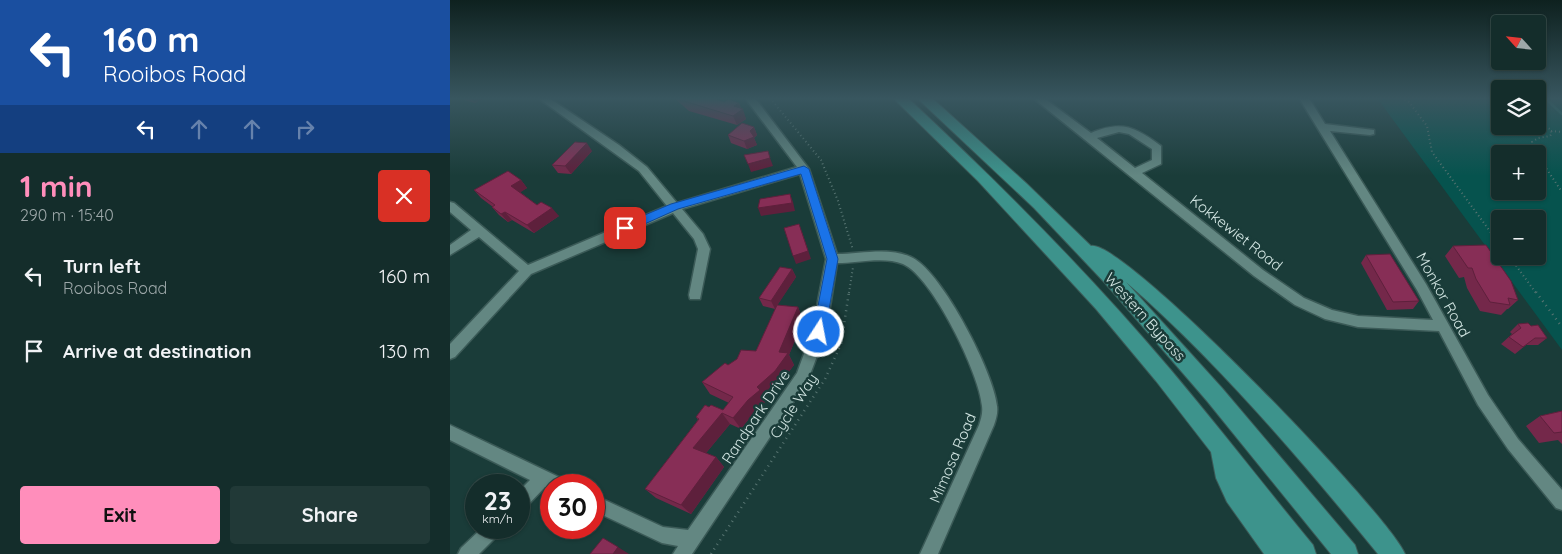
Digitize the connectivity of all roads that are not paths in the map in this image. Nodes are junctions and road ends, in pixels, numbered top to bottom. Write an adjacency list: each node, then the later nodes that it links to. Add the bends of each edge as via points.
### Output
1 (580, 124): 13 (street, via 643,169)
2 (770, 124): 10 (street, Randpark Drive)
3 (927, 124): 23 (highway, Western Bypass, via 983,177 1102,304 1163,374)
4 (951, 124): 15 (highway, Western Bypass)
5 (1072, 124): 9 (street, Kokkewiet Road)
6 (1321, 124): 7 (street, Monkor Road)
7 (1323, 127): 8 (street); 20 (street, Monkor Road)
8 (1370, 132)
9 (1090, 137): 11 (street, Kokkewiet Road); 11 (street, via 1113,128 1127,128 1157,148 1157,162)
10 (804, 169): 13 (street); 17 (street, Randpark Drive)
11 (1133, 173): 20 (street, Kokkewiet Road, via 1307,306 1371,324)
12 (450, 206): 14 (street)
13 (674, 206): 18 (street); 19 (street, via 702,243 703,257)
14 (478, 231): 16 (street); 18 (street)
15 (1076, 241): 34 (highway, Western Bypass, via 1248,434); 35 (highway, via 1118,266 1225,366)
16 (450, 251)
17 (832, 259): 28 (street, Randpark Drive, via 819,332 803,376); 31 (street, Mimosa Road, via 902,259 910,262 924,275 958,326 989,404 986,425)
18 (527, 271): 21 (street)
19 (695, 295)
20 (1443, 326): 25 (street, Monkor Road, via 1487,406 1513,444)
21 (450, 353)
22 (450, 432): 24 (street)
23 (1219, 447): 32 (highway, via 1235,494); 33 (highway, Western Bypass)
24 (540, 477)
25 (1562, 502)
26 (605, 508): 28 (street, via 662,535)
27 (482, 539): 29 (street)
28 (692, 539): 30 (street, Randpark Drive)
29 (466, 554)
30 (682, 554)
31 (929, 554)
32 (1278, 554)
33 (1304, 554)
34 (1346, 554)
35 (1393, 554)

